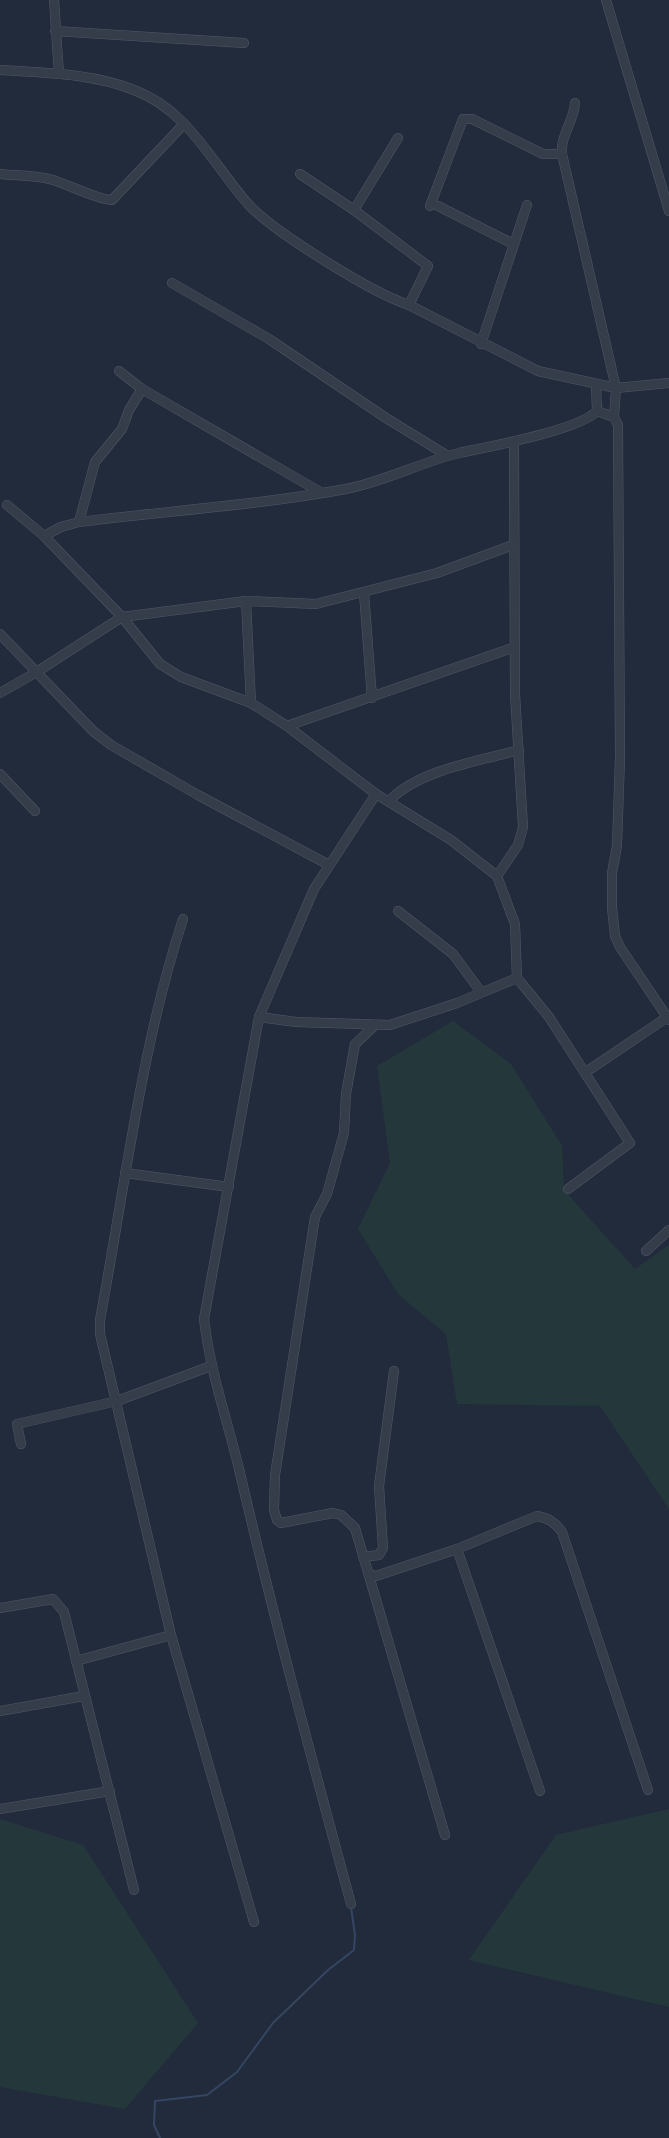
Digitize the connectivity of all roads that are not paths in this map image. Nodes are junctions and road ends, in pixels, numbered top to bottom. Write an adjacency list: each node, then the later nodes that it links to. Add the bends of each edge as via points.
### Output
1 (54, 0): 3 (street)
2 (606, 0): 15 (street)
3 (55, 31): 4 (street); 6 (street)
4 (244, 43)
5 (0, 70): 6 (street)
6 (59, 74): 8 (street, via 90,77 136,90 171,110)
7 (575, 103): 10 (street, via 572,122 561,144)
8 (184, 124): 11 (street, via 112,200 49,179); 18 (street, via 250,206 300,244 392,299)
9 (398, 138): 14 (street)
10 (562, 154): 16 (street, via 543,154 472,119 463,119 434,206); 23 (street)
11 (0, 174)
12 (300, 174): 14 (street)
13 (526, 205): 16 (street)
14 (354, 210): 18 (street, via 428,266)
15 (669, 211)
16 (513, 244): 19 (street)
17 (172, 283): 28 (street, via 269,339)
18 (409, 305): 19 (street)
19 (481, 344): 22 (street, via 538,371)
20 (119, 371): 24 (street)
21 (669, 383): 23 (street)
22 (596, 385): 23 (street); 25 (street)
23 (616, 388): 26 (street)
24 (142, 389): 29 (street); 31 (street, via 122,429 90,472)
25 (597, 411): 26 (street); 27 (street, via 581,420)
26 (614, 417): 56 (street, via 618,425 620,757 612,907 620,947)
27 (514, 441): 28 (street); 33 (street)
28 (448, 456): 29 (street, via 349,489)
29 (322, 493): 31 (street)
30 (7, 505): 32 (street)
31 (79, 522): 32 (street)
32 (44, 536): 36 (street)
33 (513, 545): 34 (street, via 437,573); 38 (street)
34 (364, 593): 35 (street, via 316,604); 41 (street)
35 (246, 602): 36 (street); 42 (street)
36 (122, 617): 39 (street); 42 (street, via 160,664 181,677)
37 (0, 634): 39 (street)
38 (515, 647): 41 (street); 44 (street)
39 (35, 673): 40 (street); 49 (street, via 111,745)
40 (0, 693)
41 (372, 698): 43 (street)
42 (250, 703): 43 (street)
43 (286, 726): 46 (street)
44 (519, 750): 47 (street, via 425,777); 50 (street, via 524,827 518,845)
45 (0, 774): 48 (street)
46 (376, 794): 47 (street); 49 (street)
47 (390, 800): 50 (street)
48 (34, 811)
49 (329, 865): 55 (street, via 314,889)
50 (497, 876): 53 (street, via 515,924)
51 (398, 911): 54 (street, via 453,954)
52 (183, 919): 59 (street, via 165,975)
53 (517, 978): 54 (street); 58 (street)
54 (482, 992): 57 (street, via 422,1016)
55 (259, 1017): 57 (street); 60 (street)
56 (668, 1018): 58 (street)
57 (375, 1025): 69 (street, via 355,1044 344,1133 327,1194 315,1217 274,1495 277,1520 281,1523 333,1513 341,1515 355,1528)
58 (586, 1072): 61 (street, via 630,1143)
59 (125, 1173): 60 (street); 66 (street, via 100,1320 103,1349)
60 (229, 1187): 64 (street, via 204,1319)
61 (568, 1189)
62 (669, 1230): 63 (street)
63 (646, 1251)
64 (211, 1366): 66 (street); 82 (street, via 230,1427)
65 (393, 1371): 69 (street, via 379,1486 383,1548 379,1555)
66 (117, 1401): 67 (street, via 17,1424); 72 (street)
67 (21, 1444)
68 (457, 1549): 70 (street, via 376,1576); 76 (street, via 537,1515 557,1525); 78 (street)
69 (363, 1557): 70 (street)
70 (369, 1574): 80 (street)
71 (0, 1608): 73 (street, via 53,1599 64,1612)
72 (171, 1635): 73 (street); 83 (street)
73 (76, 1661): 74 (street)
74 (84, 1696): 75 (street); 77 (street)
75 (0, 1711)
76 (648, 1790)
77 (110, 1791): 79 (street); 81 (street)
78 (540, 1791)
79 (0, 1809)
80 (445, 1835)
81 (134, 1890)
82 (351, 1904)
83 (254, 1922)

